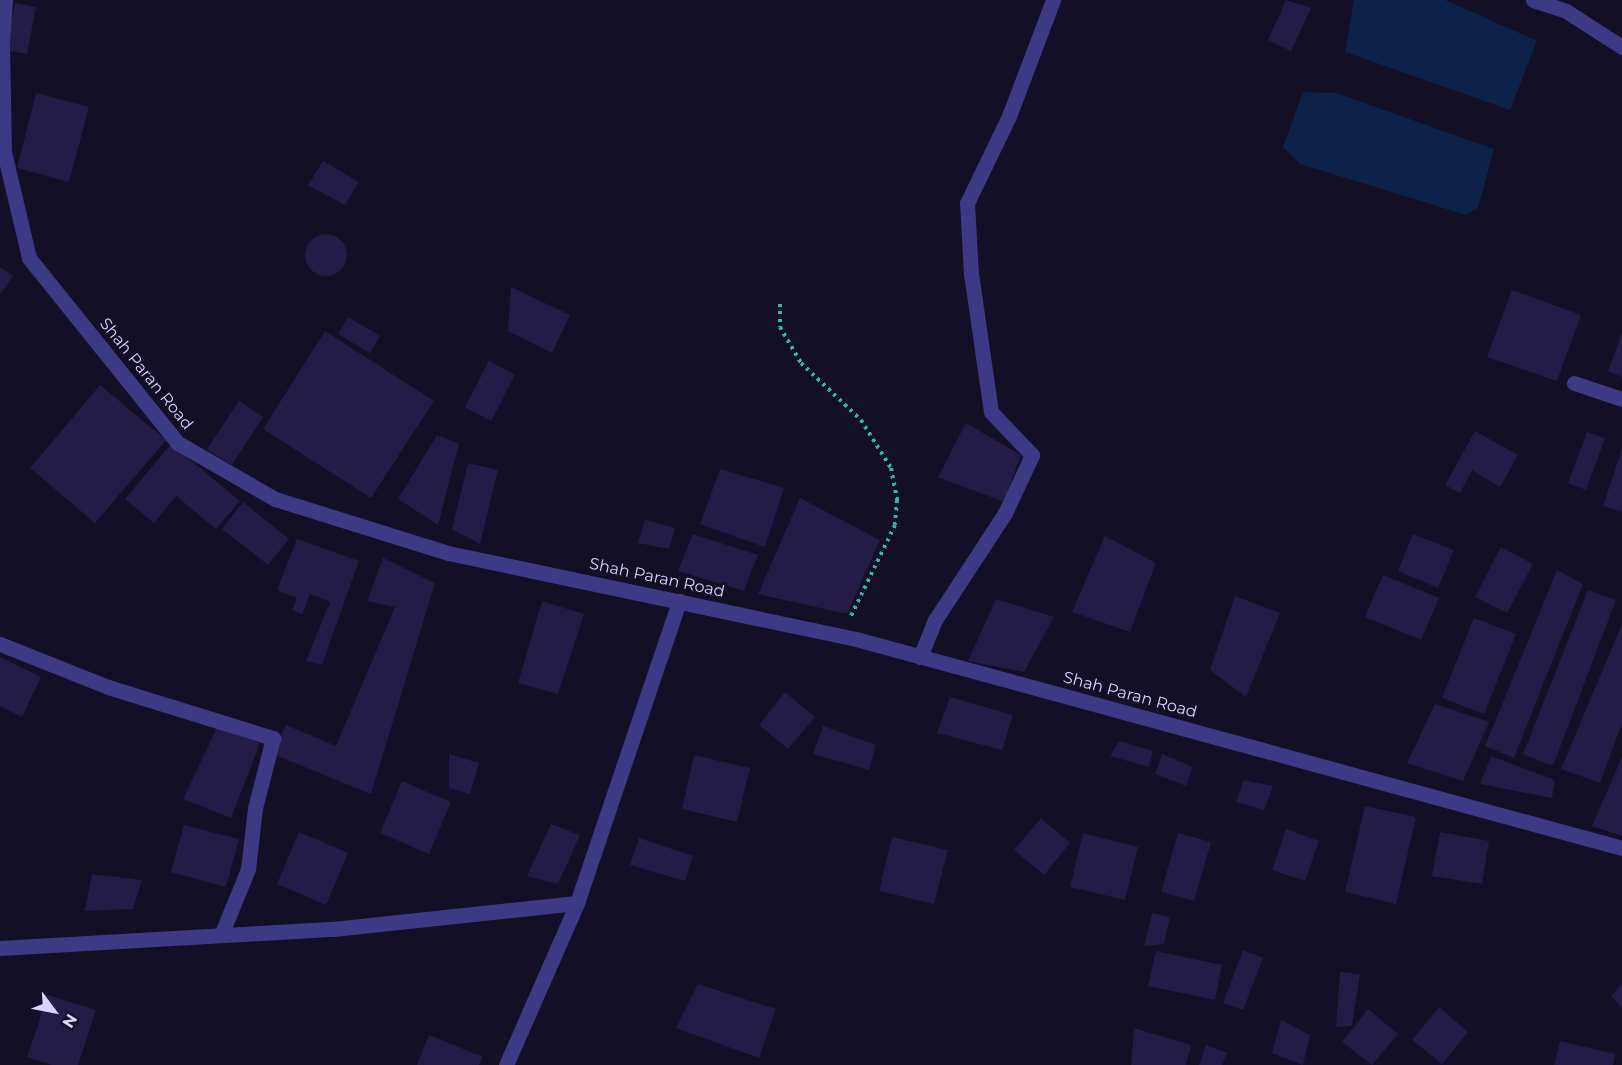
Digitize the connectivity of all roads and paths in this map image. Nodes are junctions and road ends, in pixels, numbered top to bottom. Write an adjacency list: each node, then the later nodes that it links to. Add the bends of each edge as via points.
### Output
1 (5, 0): 8 (street, Shah Paran Road, via 4,152 29,258 178,443 275,499 405,540 448,553)
2 (1053, 0): 11 (street, via 1009,116 967,203 972,274 991,412 1032,455 1005,513 935,620)
3 (1533, 0): 4 (street, via 1566,11)
4 (1622, 47)
5 (780, 304): 9 (path, via 780,327 791,349 814,379 861,420 876,441 891,468 897,500 895,525)
6 (1574, 383): 7 (street)
7 (1622, 399)
8 (679, 601): 9 (street, Shah Paran Road); 13 (street)
9 (842, 636): 11 (street, Shah Paran Road)
10 (0, 644): 14 (street, via 108,687 273,738 255,808 248,868)
11 (920, 657): 12 (street, Shah Paran Road)
12 (1622, 848)
13 (577, 903): 14 (street, via 333,929); 16 (street)
14 (221, 935): 15 (street)
15 (0, 948)
16 (506, 1065)

